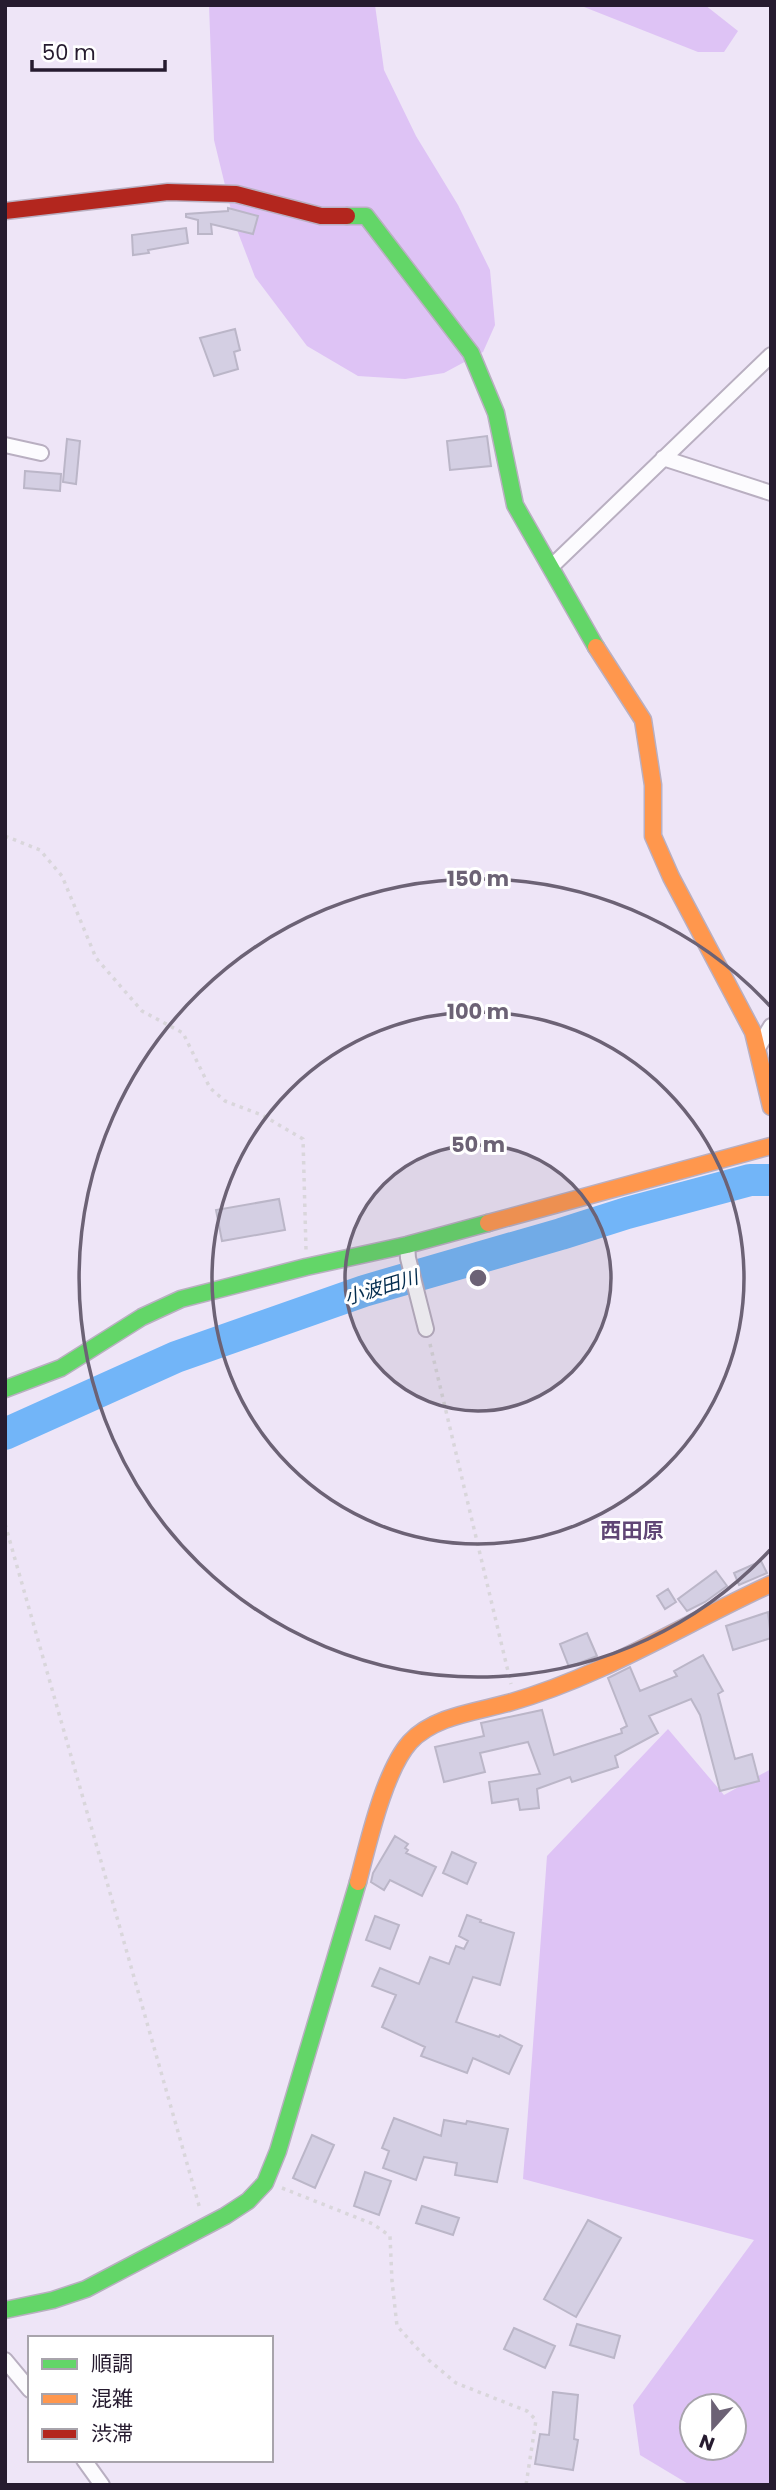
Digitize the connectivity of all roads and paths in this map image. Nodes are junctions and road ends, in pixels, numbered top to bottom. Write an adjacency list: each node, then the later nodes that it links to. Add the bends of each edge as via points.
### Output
1 (5, 211): 7 (street, via 168,192 236,194 321,216 366,216 471,353 496,413 515,505)
2 (771, 355): 5 (street)
3 (5, 446): 4 (street)
4 (41, 453)
5 (663, 458): 6 (street); 7 (street)
6 (771, 494)
7 (552, 566): 10 (street, via 610,672 643,720 653,785 653,836)
8 (5, 836): 14 (path, via 40,850 62,876 96,958 142,1012 183,1033 209,1088 225,1101 262,1115 303,1139)
9 (771, 1026): 10 (street)
10 (758, 1048): 11 (street)
11 (771, 1107)
12 (771, 1146): 13 (street)
13 (407, 1252): 14 (street); 15 (street)
14 (306, 1266): 16 (street, via 181,1299 142,1317 61,1368)
15 (426, 1329): 19 (path)
16 (5, 1389)
17 (5, 1524): 21 (path)
18 (771, 1584): 19 (street, via 564,1686)
19 (515, 1701): 20 (street, via 440,1724 411,1741 399,1758 365,1852)
20 (265, 2183): 21 (street, via 248,2201); 27 (path, via 373,2224 390,2236 397,2326 456,2383 527,2411 536,2420)
21 (205, 2226): 22 (street, via 86,2289)
22 (5, 2310)
23 (5, 2360): 24 (street)
24 (28, 2388)
25 (85, 2462): 26 (street)
26 (102, 2485)
27 (526, 2485)

